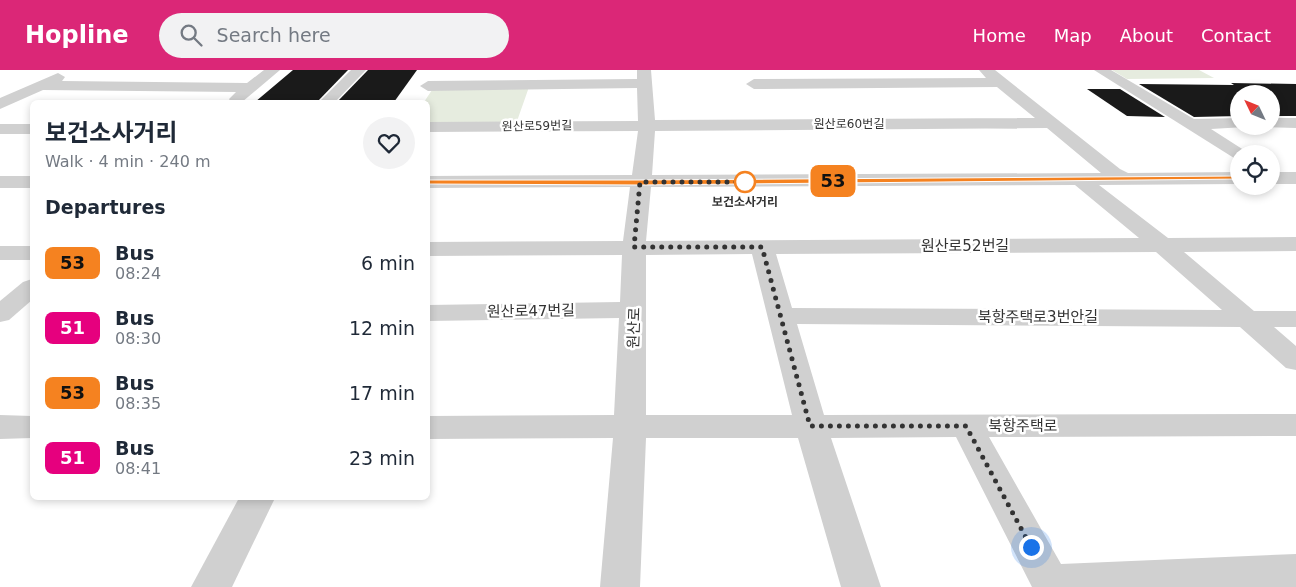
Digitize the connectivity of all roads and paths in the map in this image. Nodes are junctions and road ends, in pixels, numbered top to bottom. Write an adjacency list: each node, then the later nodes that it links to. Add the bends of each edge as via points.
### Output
1 (74, 70): 10 (street)
2 (273, 70): 11 (street)
3 (358, 70): 13 (street)
4 (439, 70): 7 (street, via 424,91)
5 (986, 70): 9 (street)
6 (1101, 70): 20 (street)
7 (644, 77): 21 (street, 원산로)
8 (751, 77): 9 (street); 15 (street)
9 (1000, 82): 16 (street)
10 (42, 85): 11 (street); 14 (street)
11 (251, 88): 12 (street)
12 (235, 100)
13 (328, 100)
14 (0, 104)
15 (764, 111): 16 (street, 원산로60번길); 21 (street, 원산로60번길)
16 (1052, 123): 26 (street, via 1113,173)
17 (1230, 123): 20 (street)
18 (1280, 123): 19 (street)
19 (1296, 123)
20 (1189, 124): 25 (street)
21 (646, 125): 22 (street, 원산로59번길); 32 (street, 원산로)
22 (430, 127)
23 (30, 129): 24 (street)
24 (0, 130)
25 (1230, 148)
26 (1124, 178): 27 (street); 28 (street)
27 (1230, 178)
28 (1080, 180): 32 (street); 33 (street)
29 (0, 182): 30 (street)
30 (30, 182)
31 (430, 182): 32 (street)
32 (640, 182): 35 (street, 원산로)
33 (1161, 244): 34 (street, 원산로52번길); 36 (street, 원산로52번길); 45 (street)
34 (1296, 244)
35 (634, 247): 36 (street, 원산로52번길); 37 (street, 원산로52번길); 41 (street, 원산로)
36 (762, 247): 44 (street)
37 (430, 249)
38 (0, 253): 39 (street)
39 (30, 253)
40 (30, 289): 43 (street)
41 (634, 310): 42 (street, 원산로47번길); 53 (street, 원산로)
42 (430, 313)
43 (0, 314)
44 (781, 316): 45 (street, 북항주택로3번안길); 48 (street)
45 (1246, 318): 46 (street, 북항주택로3번안길); 47 (street)
46 (1296, 319)
47 (1296, 361)
48 (810, 426): 49 (street, 북항주택로); 53 (street, 북항주택로); 60 (street)
49 (966, 426): 50 (street, 북항주택로); 57 (street)
50 (1296, 426)
51 (30, 427): 54 (street)
52 (430, 427): 53 (street, 북항주택로)
53 (630, 427): 59 (street, 원산로)
54 (0, 428)
55 (256, 500): 58 (street)
56 (1296, 571): 57 (street)
57 (1051, 584)
58 (211, 587)
59 (620, 587)
60 (861, 587)

